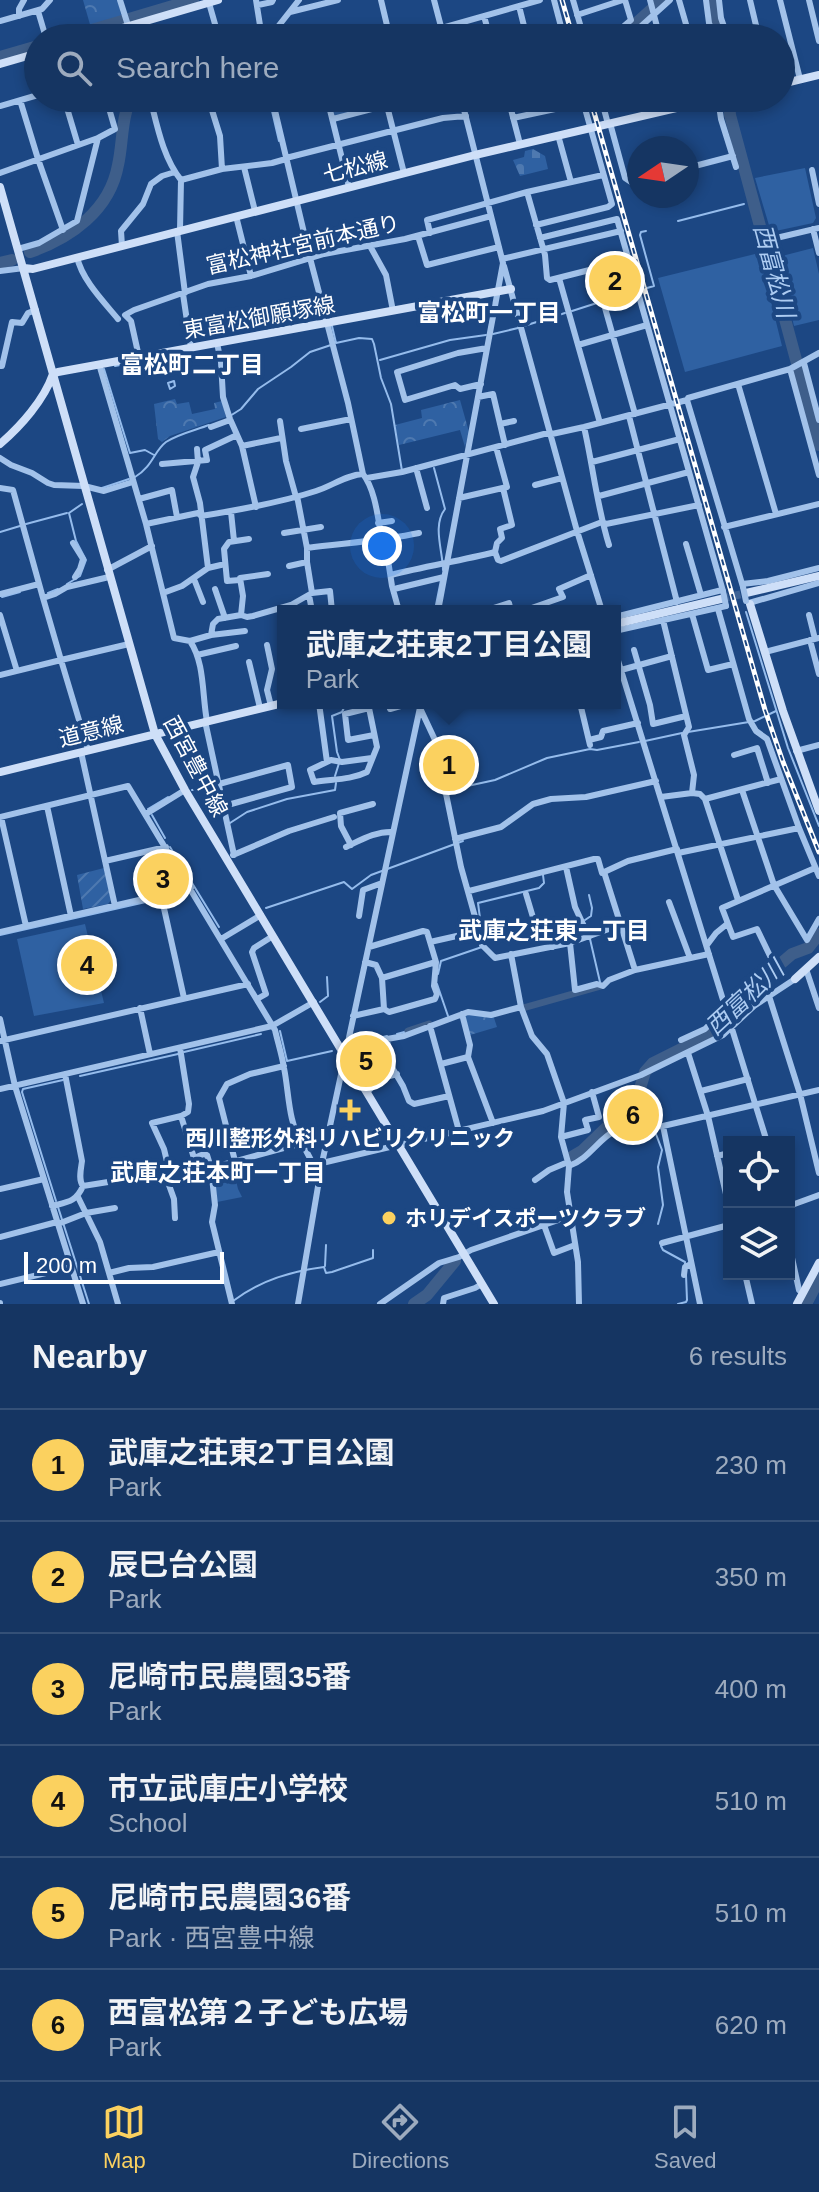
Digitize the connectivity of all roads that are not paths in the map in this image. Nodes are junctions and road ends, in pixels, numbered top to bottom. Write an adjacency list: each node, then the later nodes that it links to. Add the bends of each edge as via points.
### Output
1 (24, 0): 29 (street)
2 (50, 0): 25 (street)
3 (120, 0): 32 (street)
4 (273, 0): 21 (street)
5 (298, 0): 26 (street)
6 (338, 0): 22 (street)
7 (381, 0): 38 (street)
8 (434, 0): 39 (street)
9 (540, 0): 24 (street)
10 (554, 0): 43 (street)
11 (573, 0): 28 (street)
12 (624, 0): 28 (street); 45 (street, via 631,20)
13 (670, 0): 27 (street)
14 (679, 0): 48 (street)
15 (706, 0): 49 (street)
16 (719, 0): 50 (street)
17 (750, 0): 51 (street)
18 (780, 0): 52 (street)
19 (809, 0): 53 (street)
20 (213, 1): 32 (main road); 35 (street)
21 (257, 2): 36 (street)
22 (322, 2): 26 (street)
23 (651, 2): 27 (street)
24 (519, 6): 30 (street); 42 (street)
25 (38, 11): 29 (street); 33 (street)
26 (290, 12): 37 (street)
27 (653, 14): 46 (street); 47 (street)
28 (577, 15): 44 (street)
29 (19, 16): 31 (street)
30 (484, 16): 40 (street); 41 (street)
31 (0, 21)
32 (127, 22): 34 (main road)
33 (42, 24)
34 (122, 24)
35 (217, 24)
36 (260, 24)
37 (280, 24)
38 (387, 24)
39 (441, 24)
40 (456, 24)
41 (486, 24)
42 (524, 24)
43 (560, 24)
44 (580, 24)
45 (626, 24)
46 (643, 24)
47 (656, 24)
48 (686, 24)
49 (709, 24)
50 (723, 24)
51 (756, 24)
52 (786, 24)
53 (819, 41)
54 (24, 57): 56 (main road)
55 (795, 59): 58 (street)
56 (0, 64)
57 (819, 75): 58 (main road)
58 (800, 79): 59 (main road)
59 (795, 80)
60 (24, 99): 61 (street)
61 (20, 100): 62 (street); 92 (street)
62 (0, 106)
63 (68, 112): 88 (street)
64 (110, 112): 85 (street, via 115,129)
65 (154, 112): 98 (street)
66 (213, 112): 96 (street)
67 (275, 112): 91 (street)
68 (331, 112): 80 (street)
69 (354, 112): 80 (street)
70 (389, 112): 83 (street)
71 (465, 112): 78 (street)
72 (512, 112): 79 (street)
73 (536, 112): 79 (street)
74 (586, 112): 82 (street)
75 (605, 112): 81 (street)
76 (646, 112): 81 (main road, 七松線)
77 (720, 112): 90 (street)
78 (466, 116): 83 (street); 89 (street)
79 (513, 118): 87 (street)
80 (333, 119): 86 (street)
81 (609, 123): 82 (main road, 七松線); 102 (street)
82 (590, 127): 84 (main road, 七松線); 101 (street)
83 (394, 130): 86 (street); 100 (street)
84 (558, 135): 87 (main road, 七松線); 104 (street)
85 (98, 138): 88 (street); 116 (street, via 77,221)
86 (339, 144): 91 (street); 106 (street)
87 (520, 144): 89 (main road, 七松線)
88 (78, 145): 92 (street)
89 (475, 155): 100 (main road, 七松線); 109 (street)
90 (733, 156): 93 (street); 95 (street)
91 (286, 158): 94 (street); 108 (street)
92 (38, 159): 99 (street); 116 (street)
93 (699, 165)
94 (244, 167): 96 (street); 111 (street)
95 (736, 167)
96 (222, 169): 103 (street)
97 (812, 170): 110 (street)
98 (175, 172): 103 (street); 123 (street, via 151,184 143,204 121,231)
99 (0, 173)
100 (404, 173): 106 (main road, 七松線)
101 (603, 175): 104 (street); 114 (street, via 612,204 608,207)
102 (627, 179)
103 (181, 180): 117 (street)
104 (571, 182): 107 (street)
105 (0, 187): 126 (main road, 西宮豊中線)
106 (349, 187): 108 (main road, 七松線)
107 (527, 192): 109 (street); 114 (street)
108 (297, 200): 111 (main road, 七松線); 130 (street)
109 (488, 202): 113 (street); 119 (street, via 427,220)
110 (819, 204)
111 (255, 211): 112 (main road, 七松線)
112 (236, 216): 117 (main road, 七松線); 136 (street)
113 (491, 216): 119 (street, 富松神社宮前本通り); 125 (street)
114 (536, 225): 121 (street)
115 (816, 229): 122 (street); 128 (street)
116 (63, 230): 126 (street)
117 (178, 231): 123 (main road, 七松線); 140 (street)
118 (621, 231): 121 (street, via 617,219); 127 (street); 131 (street)
119 (430, 233): 120 (street, 富松神社宮前本通り)
120 (418, 236): 124 (street, 富松神社宮前本通り); 125 (street, via 427,265)
121 (540, 238): 127 (street)
122 (772, 239)
123 (122, 246): 129 (main road, 七松線)
124 (370, 246): 130 (street, 富松神社宮前本通り); 142 (street, via 386,275)
125 (499, 247): 132 (street)
126 (18, 249): 133 (main road, 西宮豊中線)
127 (543, 249): 132 (street); 137 (street, via 547,278)
128 (819, 253)
129 (77, 257): 133 (main road, 七松線); 143 (street, via 98,294)
130 (310, 258): 136 (street, 富松神社宮前本通り); 144 (street)
131 (629, 260): 134 (street); 145 (street)
132 (503, 261): 138 (street); 139 (street)
133 (24, 268): 135 (street, 七松線); 141 (main road, 西宮豊中線)
134 (594, 269): 137 (street); 148 (street)
135 (0, 271)
136 (251, 276): 140 (street, 富松神社宮前本通り)
137 (559, 278): 150 (street)
138 (511, 289): 139 (main road, 東富松御願塚線); 177 (street)
139 (498, 292): 142 (main road, 東富松御願塚線); 152 (street)
140 (184, 293): 143 (street, 富松神社宮前本通り); 151 (street)
141 (36, 310): 147 (street); 159 (main road, 西宮豊中線)
142 (393, 311): 144 (main road, 東富松御願塚線)
143 (122, 317): 154 (street, via 131,321)
144 (328, 323): 149 (main road, 東富松御願塚線); 168 (street)
145 (647, 325): 148 (street); 164 (street)
146 (0, 326): 147 (street)
147 (10, 328): 157 (street)
148 (612, 335): 150 (street); 166 (street)
149 (217, 343): 151 (main road, 東富松御願塚線); 167 (street)
150 (578, 345): 173 (street)
151 (191, 348): 154 (main road, 東富松御願塚線)
152 (487, 348): 160 (street); 160 (street, via 397,372 405,400 455,385 460,389)
153 (819, 353): 156 (street)
154 (139, 357): 155 (main road, 東富松御願塚線)
155 (99, 364): 159 (main road, 東富松御願塚線); 197 (street)
156 (803, 364): 158 (street); 165 (street)
157 (0, 366)
158 (791, 368): 161 (street); 194 (street)
159 (53, 374): 181 (main road, via 28,416); 200 (main road, 西宮豊中線)
160 (481, 384): 162 (street)
161 (738, 384): 163 (street); 212 (street)
162 (478, 397): 174 (street, via 493,394); 187 (street)
163 (687, 400): 164 (street); 221 (street)
164 (670, 404): 166 (street); 180 (street)
165 (817, 404): 170 (street)
166 (632, 415): 173 (street); 186 (street)
167 (230, 418): 175 (street); 178 (street)
168 (351, 419): 169 (street, via 305,428); 195 (street)
169 (306, 420)
170 (819, 420)
171 (280, 421): 179 (street)
172 (514, 421): 174 (street)
173 (600, 423): 176 (street)
174 (500, 424): 182 (street)
175 (211, 427)
176 (584, 427): 177 (street); 190 (street)
177 (550, 434): 182 (street); 196 (street)
178 (237, 435): 183 (street); 189 (street, via 205,450 207,460)
179 (281, 438): 183 (street); 203 (street)
180 (680, 439): 186 (street); 193 (street)
181 (0, 444)
182 (505, 445): 184 (street)
183 (242, 446): 209 (street)
184 (496, 447): 187 (street); 202 (street, via 507,487)
185 (197, 449): 189 (street)
186 (638, 450): 190 (street); 198 (street)
187 (467, 455): 192 (street); 205 (street)
188 (0, 458): 200 (street, via 48,483)
189 (199, 460): 191 (street); 214 (street, via 193,477)
190 (592, 462): 204 (street)
191 (162, 464)
192 (416, 468): 195 (street); 210 (street)
193 (689, 472): 198 (street); 208 (street)
194 (819, 475)
195 (365, 476): 203 (street); 218 (street)
196 (562, 478): 199 (street); 223 (street)
197 (132, 479): 200 (street, via 100,490); 206 (street)
198 (646, 483): 204 (street); 213 (street)
199 (535, 485)
200 (84, 486): 241 (main road, 西宮豊中線)
201 (0, 488): 251 (street, via 13,490)
202 (503, 488): 205 (street); 234 (street, via 512,525 500,529)
203 (296, 496): 209 (street); 222 (street)
204 (599, 496): 217 (street)
205 (459, 498): 237 (street)
206 (139, 499): 215 (street, via 172,490); 219 (street)
207 (819, 504): 212 (street)
208 (699, 505): 213 (street); 259 (street)
209 (256, 507): 211 (street)
210 (427, 508)
211 (231, 512): 214 (street); 228 (street)
212 (776, 514): 221 (street)
213 (655, 515): 217 (street); 262 (street)
214 (201, 516): 215 (street); 239 (street)
215 (177, 517): 219 (street)
216 (392, 521): 218 (street)
217 (602, 522): 223 (street); 231 (street)
218 (378, 523): 227 (street)
219 (146, 524): 232 (street)
220 (321, 527): 222 (street)
221 (724, 527): 258 (street)
222 (304, 529): 224 (street); 233 (street)
223 (577, 531): 234 (street, via 501,561); 244 (street)
224 (284, 533)
225 (419, 533): 227 (street)
226 (249, 539): 228 (street)
227 (384, 540): 233 (street); 243 (street)
228 (234, 541): 236 (street, via 224,549)
229 (73, 543): 246 (street, via 83,559)
230 (686, 544): 257 (street)
231 (609, 545)
232 (152, 546): 241 (street); 254 (street)
233 (307, 548): 235 (street)
234 (495, 552): 237 (street)
235 (307, 562): 238 (street); 256 (street)
236 (225, 564): 239 (street); 249 (street, via 227,581)
237 (447, 564): 243 (street); 247 (street)
238 (289, 566)
239 (208, 568): 248 (street)
240 (819, 568): 258 (street, via 768,581)
241 (108, 574): 260 (street); 285 (main road, 西宮豊中線)
242 (268, 574): 249 (street)
243 (391, 575): 253 (street)
244 (591, 575): 268 (street, via 559,589 563,597); 269 (street)
245 (819, 576): 258 (main road)
246 (75, 577)
247 (444, 577): 253 (street); 267 (street)
248 (194, 579): 254 (street); 261 (street)
249 (240, 580): 274 (street)
250 (819, 583): 258 (street)
251 (39, 584): 255 (street); 260 (street)
252 (215, 589): 277 (street)
253 (394, 589): 266 (street)
254 (163, 593): 284 (street, via 174,638)
255 (0, 594)
256 (310, 594): 263 (street); 264 (street); 265 (street, via 330,591)
257 (701, 595): 259 (street); 262 (street)
258 (746, 595): 289 (main road)
259 (723, 596): 271 (street); 279 (main road)
260 (43, 598): 292 (street)
261 (203, 602)
262 (677, 602): 276 (street)
263 (291, 605)
264 (311, 605)
265 (331, 605)
266 (398, 605)
267 (439, 605)
268 (540, 605)
269 (600, 605)
270 (277, 609): 274 (street)
271 (718, 609): 272 (street); 294 (street)
272 (692, 614): 278 (street); 294 (street, via 708,670)
273 (0, 615): 297 (street)
274 (241, 615): 277 (street)
275 (809, 615): 283 (street)
276 (621, 616)
277 (225, 618): 282 (street, via 215,621)
278 (663, 620): 280 (street); 291 (street)
279 (621, 624)
280 (621, 630)
281 (245, 631): 282 (street)
282 (211, 635): 284 (street)
283 (815, 639): 289 (street); 298 (street)
284 (190, 641): 290 (street)
285 (129, 644): 292 (street); 314 (main road, 西宮豊中線)
286 (267, 645): 303 (street)
287 (236, 646): 290 (street)
288 (634, 650): 295 (street)
289 (765, 652): 318 (main road)
290 (197, 655): 312 (street)
291 (672, 656): 295 (street); 311 (street)
292 (61, 660): 297 (street); 317 (street)
293 (249, 662): 304 (street)
294 (733, 664): 323 (street, via 749,719 767,739)
295 (638, 665): 296 (street); 311 (street, via 653,724)
296 (621, 670): 300 (street)
297 (17, 671): 299 (street)
298 (819, 674)
299 (0, 675)
300 (624, 679): 301 (street); 313 (street)
301 (621, 680)
302 (277, 704): 303 (main road, 道意線)
303 (271, 706): 304 (main road, 道意線)
304 (260, 708): 312 (main road, 道意線)
305 (320, 709): 321 (street)
306 (359, 709): 315 (street, via 345,714 348,740)
307 (369, 709): 315 (street)
308 (419, 709): 341 (street)
309 (422, 709): 343 (street, via 435,740)
310 (581, 709): 313 (street, via 589,743 603,731)
311 (686, 716): 329 (street)
312 (206, 721): 314 (main road, 道意線); 326 (street)
313 (638, 723): 324 (street)
314 (155, 734): 317 (main road, 道意線); 327 (main road, 西宮豊中線)
315 (374, 735): 320 (street, via 377,747)
316 (819, 745): 318 (street)
317 (85, 751): 322 (main road, 道意線); 330 (street)
318 (796, 751): 336 (main road)
319 (734, 755): 325 (street, via 757,748)
320 (372, 758): 321 (street); 321 (street, via 364,774 314,782 310,770)
321 (327, 762)
322 (0, 772)
323 (781, 779): 325 (street); 340 (street)
324 (656, 781): 331 (street); 343 (street, via 533,804 501,827)
325 (768, 783): 328 (street)
326 (219, 784): 335 (street); 335 (street, via 288,765 292,787)
327 (185, 790): 337 (street); 347 (main road, 西宮豊中線)
328 (742, 790): 332 (street); 342 (street)
329 (692, 793): 331 (street); 332 (street)
330 (92, 794): 334 (street); 337 (street, via 128,786); 348 (street)
331 (661, 797): 346 (street)
332 (705, 799): 344 (street)
333 (373, 804): 341 (street, via 340,813 349,846)
334 (47, 806): 338 (street); 363 (street)
335 (224, 806): 347 (street)
336 (819, 808)
337 (146, 814): 345 (street)
338 (1, 817): 368 (street)
339 (334, 817): 347 (street)
340 (799, 828): 342 (street); 350 (street)
341 (393, 832): 353 (street)
342 (757, 835): 344 (street); 354 (street)
343 (455, 839): 356 (street)
344 (719, 843): 346 (street); 359 (street)
345 (166, 847): 348 (street); 355 (street)
346 (677, 851): 351 (street); 376 (street)
347 (231, 856): 362 (main road, 西宮豊中線)
348 (105, 861): 361 (street)
349 (566, 867): 351 (street, via 598,859); 356 (street); 372 (street)
350 (815, 868): 352 (street); 354 (street)
351 (604, 872): 367 (street)
352 (819, 876)
353 (382, 883): 364 (street, via 363,890); 377 (street)
354 (774, 885): 359 (street); 365 (street, via 807,940)
355 (191, 888): 358 (street); 373 (street)
356 (469, 891): 369 (street)
357 (526, 894): 378 (street, via 538,934 549,932)
358 (161, 898): 361 (street); 392 (street)
359 (738, 900): 366 (street, via 722,908)
360 (669, 902): 382 (street)
361 (115, 906): 363 (street)
362 (261, 915): 371 (main road, 西宮豊中線); 373 (street)
363 (71, 916): 368 (street)
364 (359, 916)
365 (819, 919)
366 (727, 924): 376 (street); 385 (street, via 733,937 757,929)
367 (620, 925): 372 (street); 387 (street)
368 (26, 926): 370 (street)
369 (479, 931): 374 (street); 379 (street, via 483,946 495,958)
370 (0, 932)
371 (273, 936): 393 (street, via 252,952 266,994); 394 (main road, 西宮豊中線)
372 (589, 937): 375 (street)
373 (221, 939): 390 (street)
374 (430, 942): 377 (street, via 423,931); 384 (street)
375 (570, 943): 378 (street); 387 (street, via 575,990 603,986)
376 (707, 945): 380 (street)
377 (368, 947): 383 (street)
378 (553, 947): 379 (street)
379 (511, 954): 395 (street)
380 (709, 954): 382 (street); 399 (street)
381 (819, 957): 386 (main road)
382 (690, 958): 387 (street)
383 (365, 962): 388 (street, via 376,965); 401 (street)
384 (436, 962): 388 (street); 398 (street, via 435,999)
385 (773, 962)
386 (806, 969): 389 (main road); 397 (street)
387 (635, 970)
388 (382, 978): 398 (street)
389 (795, 979): 391 (street)
390 (248, 984): 392 (street); 393 (street)
391 (769, 996): 403 (street); 424 (street)
392 (184, 998): 396 (street)
393 (257, 999): 404 (street)
394 (314, 1002): 404 (street); 411 (main road, 西宮豊中線)
395 (521, 1007): 400 (street, via 491,1015); 426 (street, via 532,1036 547,1054)
396 (140, 1008): 406 (street); 410 (street)
397 (819, 1008)
398 (384, 1009): 401 (street)
399 (727, 1010): 403 (street); 407 (street)
400 (462, 1014): 405 (street); 412 (street)
401 (353, 1016): 411 (street)
402 (0, 1019): 406 (street)
403 (731, 1025): 409 (street); 417 (street)
404 (272, 1026): 408 (street); 414 (street)
405 (430, 1026): 413 (street); 416 (street, via 386,1040)
406 (2, 1040): 418 (street)
407 (681, 1040)
408 (180, 1048): 410 (street); 428 (street, via 189,1104)
409 (688, 1053): 421 (street); 423 (street)
410 (150, 1054): 415 (street)
411 (345, 1055): 422 (main road, 西宮豊中線); 441 (street)
412 (468, 1057): 413 (street); 430 (street)
413 (441, 1064): 425 (street)
414 (284, 1066): 435 (street); 440 (street, via 227,1084 219,1098)
415 (65, 1074): 418 (street); 449 (street)
416 (397, 1074): 422 (street, via 382,1078); 425 (street, via 414,1104)
417 (748, 1079): 421 (street); 427 (street)
418 (15, 1086): 419 (street); 446 (street)
419 (0, 1089)
420 (819, 1090): 424 (street)
421 (701, 1091): 429 (street)
422 (367, 1092): 436 (main road, 西宮豊中線)
423 (592, 1092): 426 (street); 434 (street, via 599,1117 585,1120 588,1130)
424 (800, 1094): 427 (street); 445 (street)
425 (449, 1096): 432 (street)
426 (564, 1103): 430 (street); 434 (street)
427 (756, 1104): 429 (street); 433 (street)
428 (181, 1116): 439 (street); 444 (street, via 152,1123)
429 (708, 1116): 431 (street); 438 (street)
430 (493, 1123): 432 (street)
431 (657, 1127): 442 (street, via 616,1130 583,1160); 463 (street)
432 (459, 1131): 436 (street)
433 (765, 1136)
434 (561, 1137): 442 (street)
435 (302, 1143): 440 (street); 441 (street, via 312,1162)
436 (398, 1145): 441 (street); 467 (main road, 西宮豊中線)
437 (723, 1154): 438 (street)
438 (717, 1156): 448 (street)
439 (194, 1158): 443 (street, via 207,1155); 444 (street)
440 (235, 1161): 443 (street)
441 (322, 1163): 479 (street)
442 (568, 1164): 447 (street); 457 (street)
443 (211, 1168): 466 (street, via 212,1222)
444 (167, 1172): 449 (street); 458 (street)
445 (819, 1173)
446 (44, 1179): 450 (street); 454 (street)
447 (535, 1180)
448 (723, 1182)
449 (83, 1186): 452 (street)
450 (0, 1189)
451 (819, 1195): 453 (street)
452 (78, 1197): 454 (street); 456 (street)
453 (795, 1204)
454 (56, 1206): 459 (street)
455 (115, 1208): 456 (street)
456 (86, 1213): 459 (street); 472 (street)
457 (570, 1216): 460 (street); 465 (street)
458 (175, 1218)
459 (60, 1222): 462 (street); 470 (street)
460 (544, 1225): 465 (street, via 554,1253); 467 (street)
461 (723, 1227): 463 (street)
462 (0, 1237)
463 (685, 1237): 464 (street); 469 (street)
464 (662, 1243)
465 (575, 1245): 485 (street)
466 (219, 1252): 472 (street); 478 (street)
467 (465, 1254): 476 (main road, 西宮豊中線); 482 (street, via 439,1263)
468 (819, 1263): 477 (main road)
469 (688, 1265): 473 (street); 486 (street)
470 (71, 1267): 475 (street); 480 (street)
471 (795, 1272): 477 (street)
472 (109, 1273): 481 (street)
473 (684, 1275)
474 (746, 1280): 487 (street)
475 (0, 1284)
476 (482, 1284): 483 (street, via 444,1298); 484 (main road, 西宮豊中線)
477 (800, 1300)
478 (232, 1302)
479 (300, 1303)
480 (83, 1304)
481 (118, 1304)
482 (380, 1304)
483 (443, 1304)
484 (494, 1304)
485 (579, 1304)
486 (700, 1304)
487 (752, 1304)

